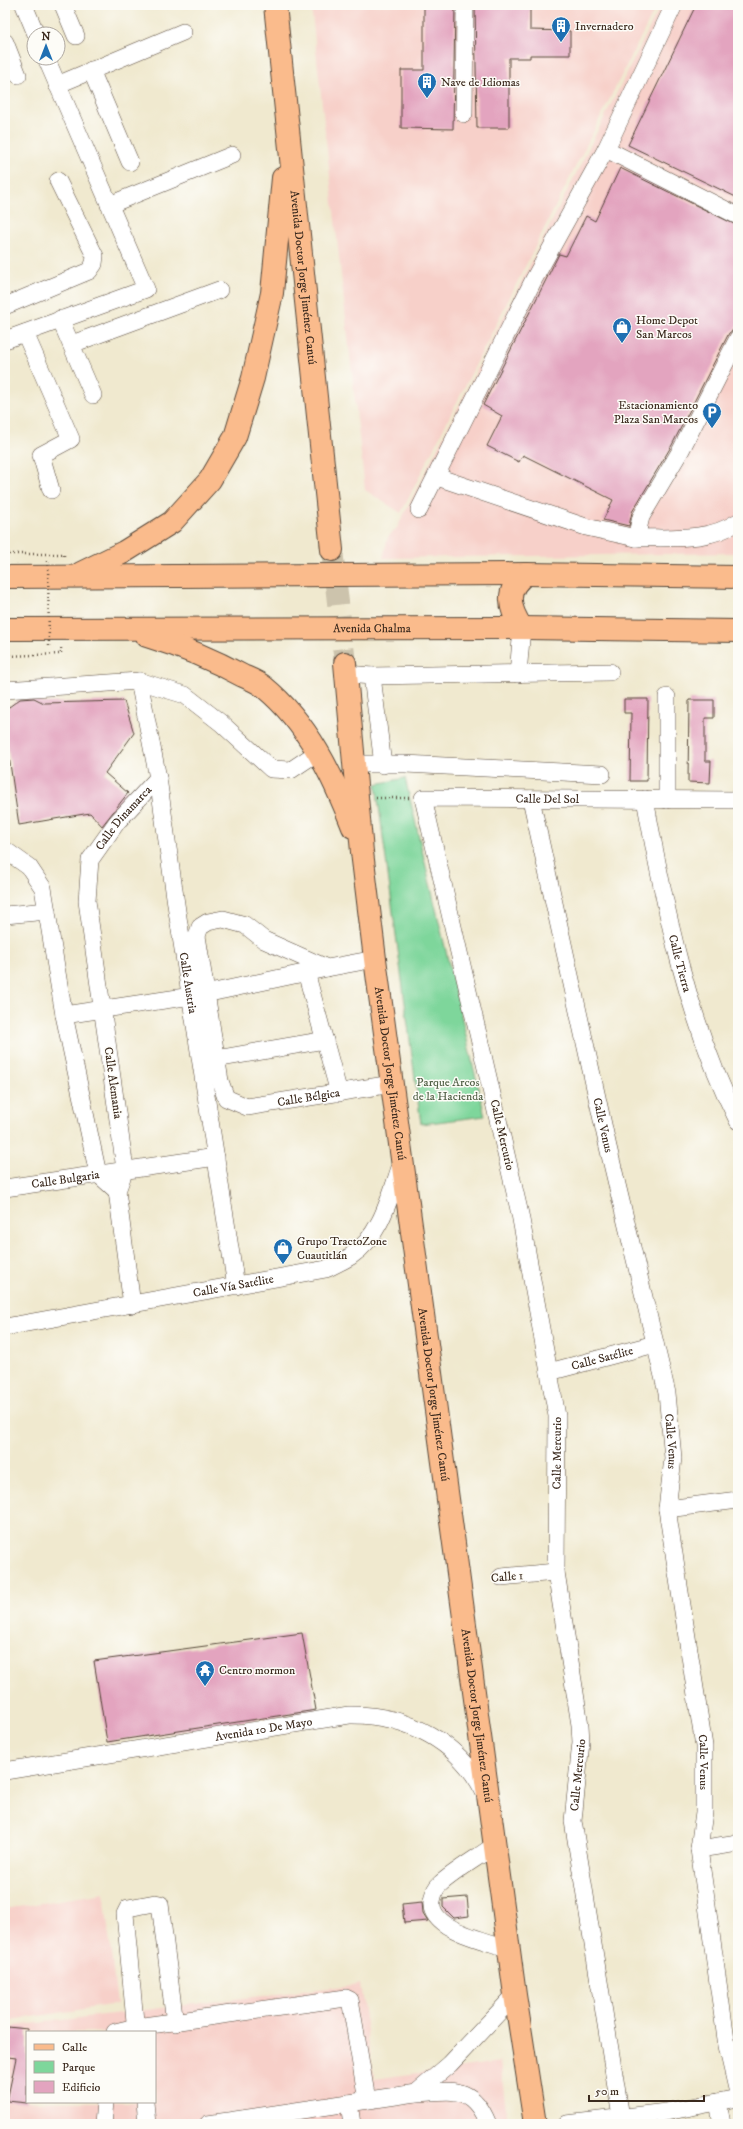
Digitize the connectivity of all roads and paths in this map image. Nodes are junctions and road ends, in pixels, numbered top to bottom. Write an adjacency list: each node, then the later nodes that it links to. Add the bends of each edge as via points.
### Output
1 (24, 5): 6 (street)
2 (63, 5): 8 (street)
3 (275, 5): 15 (main road, Avenida Doctor Jorge Jiménez Cantú)
4 (465, 5): 14 (street)
5 (674, 5): 16 (street)
6 (33, 26)
7 (183, 32): 11 (street)
8 (76, 36)
9 (5, 42): 12 (street)
10 (49, 66): 13 (street)
11 (91, 70): 13 (street); 18 (street)
12 (18, 75)
13 (57, 85): 20 (street)
14 (464, 114)
15 (288, 129): 35 (main road, Avenida Doctor Jorge Jiménez Cantú); 38 (main road, via 272,293 253,378 235,437 210,480 172,522 124,552)
16 (606, 149): 21 (street); 30 (street, via 534,280)
17 (232, 155): 20 (street)
18 (130, 162)
19 (58, 181): 23 (street, via 94,256 94,264 89,270)
20 (109, 205): 24 (street, via 146,289)
21 (738, 216)
22 (220, 290): 28 (street)
23 (5, 306)
24 (60, 319): 25 (street); 28 (street)
25 (25, 332): 27 (street); 31 (street, via 71,439 41,455)
26 (738, 338): 34 (street, via 681,450 642,517)
27 (5, 340)
28 (72, 344): 29 (street)
29 (93, 395)
30 (437, 477): 32 (street); 34 (street, via 586,528)
31 (51, 490)
32 (419, 510)
33 (738, 522): 34 (street, via 719,533 696,537)
34 (636, 538)
35 (332, 550)
36 (5, 554): 38 (path, via 64,554)
37 (56, 561): 48 (path, bridge, via 48,561 49,646)
38 (69, 568): 40 (main road); 42 (main road)
39 (738, 568): 41 (street)
40 (526, 574): 41 (main road); 44 (main road, via 516,583 512,595 513,616)
41 (707, 576): 43 (main road)
42 (5, 577)
43 (738, 577)
44 (522, 628): 45 (main road, Avenida Chalma); 46 (main road, Avenida Chalma); 52 (street)
45 (129, 630): 47 (main road, Avenida Chalma); 57 (main road, via 199,655 263,686 299,724)
46 (738, 631)
47 (9, 639): 49 (path, via 6,656)
48 (42, 647)
49 (61, 654)
50 (345, 669): 53 (street); 58 (main road, Avenida Doctor Jorge Jiménez Cantú)
51 (610, 672): 52 (street)
52 (518, 674): 53 (street)
53 (372, 676): 59 (street)
54 (138, 681): 55 (street); 57 (street, via 185,695 272,769 291,770); 61 (street, Calle Austria)
55 (5, 690)
56 (667, 697): 66 (street)
57 (318, 752): 69 (main road, via 335,783)
58 (354, 764): 59 (street); 63 (main road, Avenida Doctor Jorge Jiménez Cantú)
59 (383, 764): 60 (street)
60 (602, 774)
61 (158, 778): 70 (street, Calle Dinamarca, via 117,822); 76 (street, Calle Austria)
62 (423, 798): 63 (path); 64 (street, Calle Del Sol); 94 (street, Calle Mercurio, via 520,1214)
63 (358, 799): 69 (main road, Avenida Doctor Jorge Jiménez Cantú)
64 (531, 799): 65 (street, Calle Del Sol); 93 (street, Calle Venus)
65 (645, 800): 66 (street, Calle Del Sol); 83 (street, Calle Tierra, via 664,901 696,1021)
66 (667, 800): 67 (street, Calle Del Sol)
67 (738, 800)
68 (5, 850): 71 (street, via 29,867 43,888)
69 (362, 852): 73 (main road, Avenida Doctor Jorge Jiménez Cantú)
70 (90, 860): 77 (street, Calle Alemania, via 87,901)
71 (47, 911): 72 (street); 78 (street)
72 (5, 915)
73 (375, 959): 74 (street); 81 (main road, Avenida Doctor Jorge Jiménez Cantú)
74 (327, 968): 75 (street); 76 (street, via 264,940 245,925 223,919 208,922 200,927 197,936)
75 (306, 972): 76 (street); 79 (street)
76 (198, 995): 77 (street); 80 (street); 84 (street, Calle Austria)
77 (102, 1008): 78 (street); 86 (street, Calle Alemania)
78 (64, 1015): 87 (street)
79 (325, 1040): 80 (street); 82 (street)
80 (216, 1059): 82 (street, Calle Bélgica, via 226,1098 247,1107)
81 (392, 1084): 82 (street, Calle Bélgica); 85 (main road, Avenida Doctor Jorge Jiménez Cantú)
82 (339, 1093)
83 (738, 1121)
84 (216, 1157): 86 (street, Calle Bulgaria); 90 (street, Calle Austria)
85 (402, 1162): 90 (street, Calle Vía Satélite, via 382,1218 370,1238 352,1255 326,1269); 100 (main road, Avenida Doctor Jorge Jiménez Cantú)
86 (125, 1169): 87 (street, Calle Bulgaria); 89 (street)
87 (98, 1174): 88 (street, Calle Bulgaria); 89 (street)
88 (5, 1188)
89 (116, 1191): 91 (street)
90 (236, 1286): 91 (street, Calle Vía Satélite)
91 (132, 1305): 92 (street, Calle Vía Satélite)
92 (5, 1327)
93 (655, 1344): 94 (street, Calle Satélite); 96 (street, Calle Venus, via 667,1393 673,1458)
94 (549, 1372): 97 (street, Calle Mercurio, via 557,1416)
95 (738, 1500): 96 (street)
96 (667, 1509): 103 (street, Calle Venus, via 704,1746 704,1812)
97 (556, 1572): 98 (street, Calle 1); 117 (street, Calle Mercurio, via 580,1725 581,1742 573,1821)
98 (501, 1577)
99 (5, 1771): 100 (street, Avenida 10 De Mayo, via 349,1715 365,1715 403,1722 439,1740 473,1774)
100 (488, 1803): 102 (main road, Avenida Doctor Jorge Jiménez Cantú)
101 (738, 1843): 103 (street)
102 (495, 1845): 104 (main road, Avenida Doctor Jorge Jiménez Cantú); 104 (street, via 439,1885 433,1896 432,1905 435,1916 449,1928)
103 (698, 1849): 110 (street, Calle Venus, via 727,2046)
104 (510, 1949): 105 (main road, Avenida Doctor Jorge Jiménez Cantú)
105 (515, 1995): 109 (street, via 450,2064); 124 (main road, Avenida Doctor Jorge Jiménez Cantú)
106 (175, 2023): 107 (street); 107 (street, via 161,1909 160,1904 155,1903 125,1910); 112 (street, via 346,1998 352,2005)
107 (136, 2030): 108 (street)
108 (126, 2031)
109 (416, 2093): 112 (street); 123 (street, via 447,2091 467,2094 482,2109)
110 (738, 2093)
111 (738, 2098): 113 (street)
112 (367, 2100): 116 (street)
113 (718, 2102): 118 (street); 126 (street)
114 (105, 2103): 119 (street)
115 (145, 2103): 120 (street)
116 (349, 2103): 121 (street); 122 (street)
117 (621, 2117): 118 (street); 125 (street)
118 (666, 2118)
119 (103, 2124)
120 (147, 2124)
121 (208, 2124)
122 (352, 2124)
123 (488, 2124)
124 (535, 2124)
125 (567, 2124)
126 (722, 2124)

